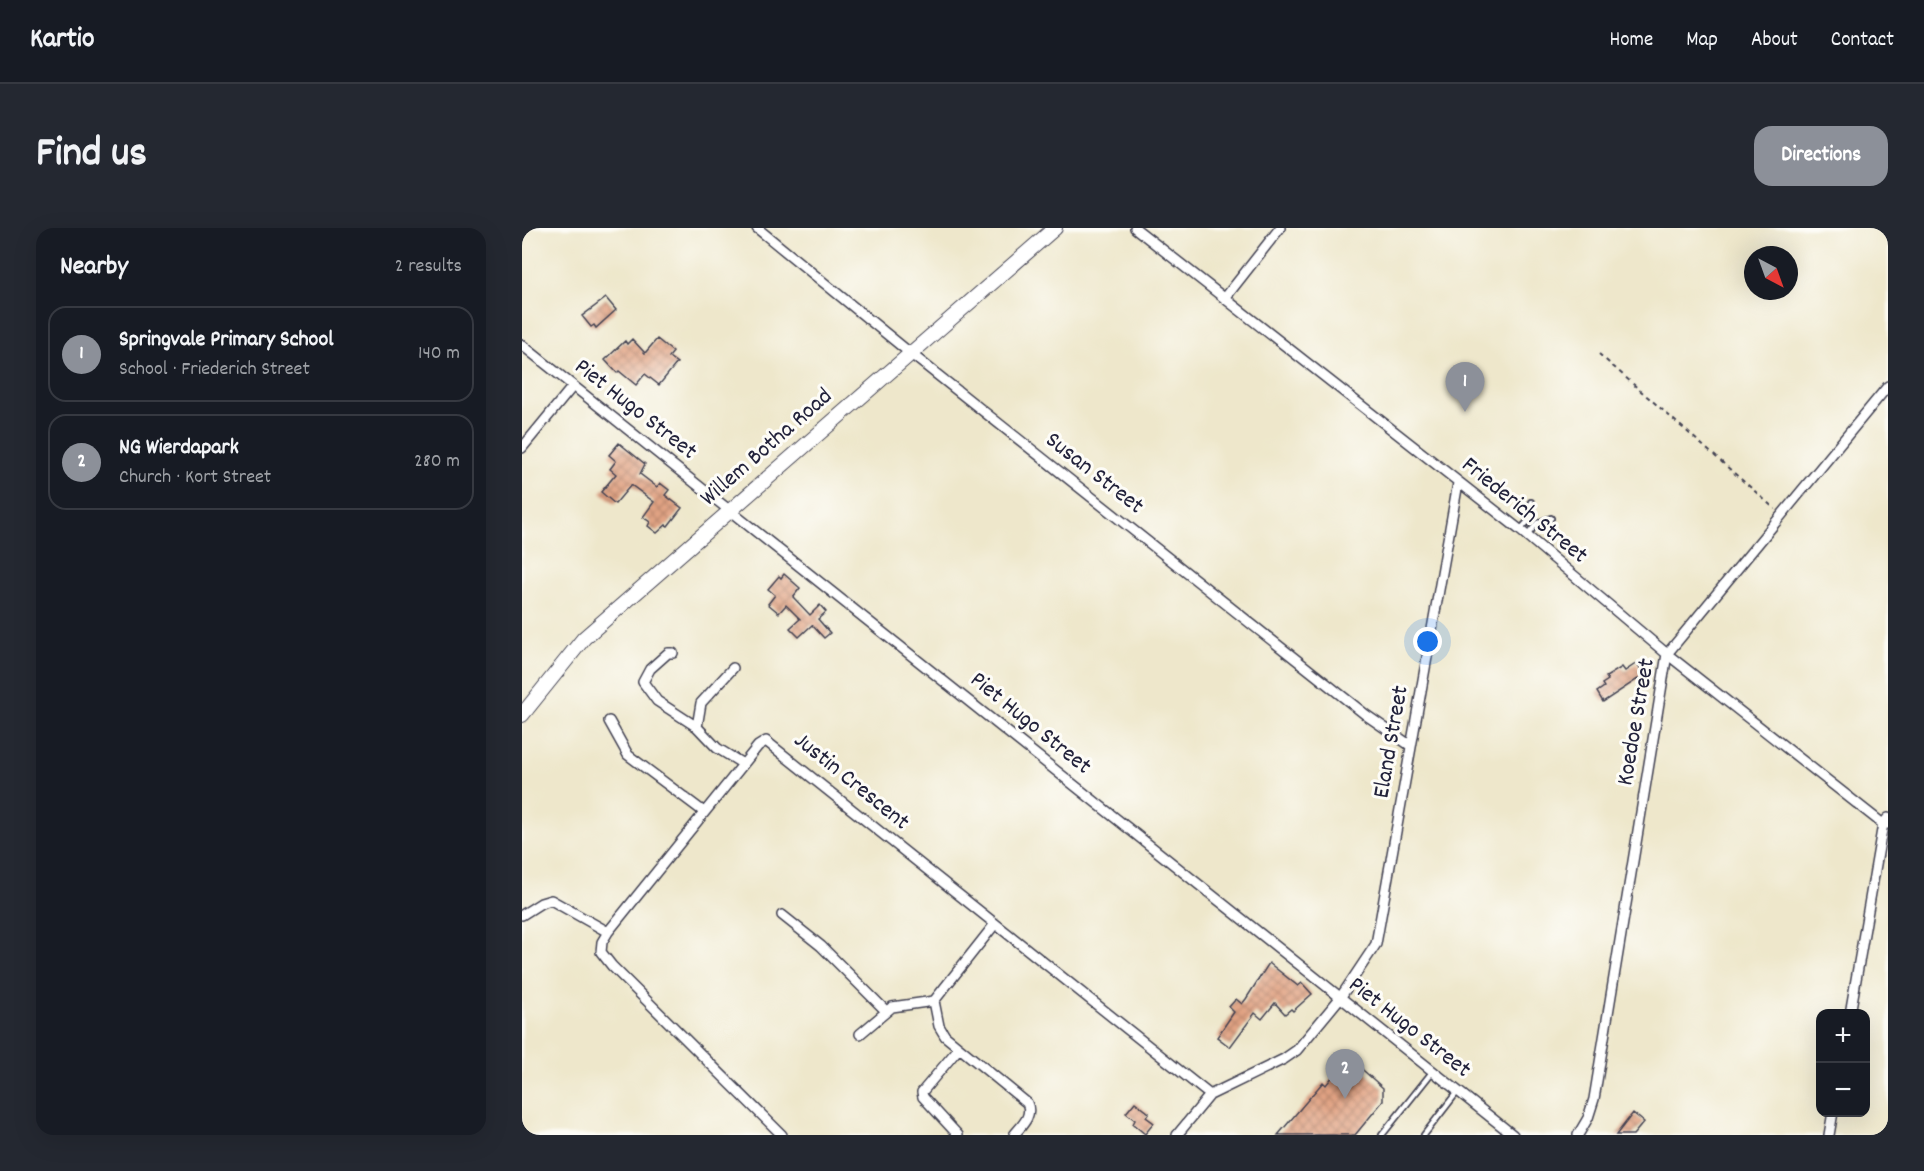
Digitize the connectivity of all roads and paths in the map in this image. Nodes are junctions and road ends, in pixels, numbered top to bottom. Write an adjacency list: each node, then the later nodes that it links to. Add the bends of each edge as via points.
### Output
1 (757, 228): 7 (street, Susan Street)
2 (1055, 228): 7 (street, Willem Botha Road)
3 (1135, 228): 5 (street, Friederich Street)
4 (1280, 228): 5 (street)
5 (1225, 298): 12 (street, Friederich Street)
6 (522, 345): 9 (street, Piet Hugo Street)
7 (910, 353): 14 (street, Willem Botha Road); 24 (street, Susan Street, via 1366,715)
8 (1599, 354): 15 (path)
9 (573, 386): 11 (street); 14 (street, Piet Hugo Street)
10 (1888, 386): 15 (street, Koedoe Street)
11 (522, 448)
12 (1458, 483): 17 (street, Friederich Street); 24 (street, Eland Street)
13 (1531, 502): 17 (lane)
14 (730, 510): 21 (street, Willem Botha Road, via 581,641); 32 (street, Piet Hugo Street)
15 (1781, 515): 19 (street, Koedoe Street)
16 (1551, 518): 17 (lane)
17 (1524, 533): 19 (street, Friederich Street)
18 (673, 653): 23 (street, via 650,669 643,682 657,701)
19 (1667, 654): 27 (street, Friederich Street); 49 (street, Koedoe Street, via 1594,1099)
20 (733, 668): 23 (street, via 701,703)
21 (522, 715)
22 (609, 721): 26 (street, via 628,754)
23 (697, 726): 25 (street, via 717,748)
24 (1411, 746): 32 (street, Eland Street, via 1378,939)
25 (743, 764): 26 (street, Justin Crescent); 30 (street, Justin Crescent, via 758,746 770,743)
26 (704, 812): 31 (street, Justin Crescent)
27 (1886, 822): 34 (street)
28 (522, 915): 31 (street, via 551,900)
29 (782, 915): 35 (street, via 821,946)
30 (994, 924): 33 (street); 40 (street, Justin Crescent)
31 (608, 932): 42 (street, via 601,952 608,963)
32 (1340, 998): 38 (street, Piet Hugo Street); 40 (street, Eland Street, via 1291,1055)
33 (934, 1001): 35 (street); 37 (street, via 939,1026)
34 (1851, 1009)
35 (885, 1010): 36 (street)
36 (860, 1034)
37 (958, 1048): 43 (street, via 922,1092); 44 (street, via 1027,1103 1029,1117)
38 (1433, 1071): 39 (street, Piet Hugo Street); 46 (lane)
39 (1458, 1091): 47 (lane); 48 (street, Piet Hugo Street)
40 (1210, 1095): 45 (street)
41 (1832, 1117): 50 (street)
42 (782, 1135)
43 (958, 1135)
44 (1014, 1135)
45 (1177, 1135)
46 (1382, 1135)
47 (1424, 1135)
48 (1513, 1135)
49 (1578, 1135)
50 (1829, 1135)

